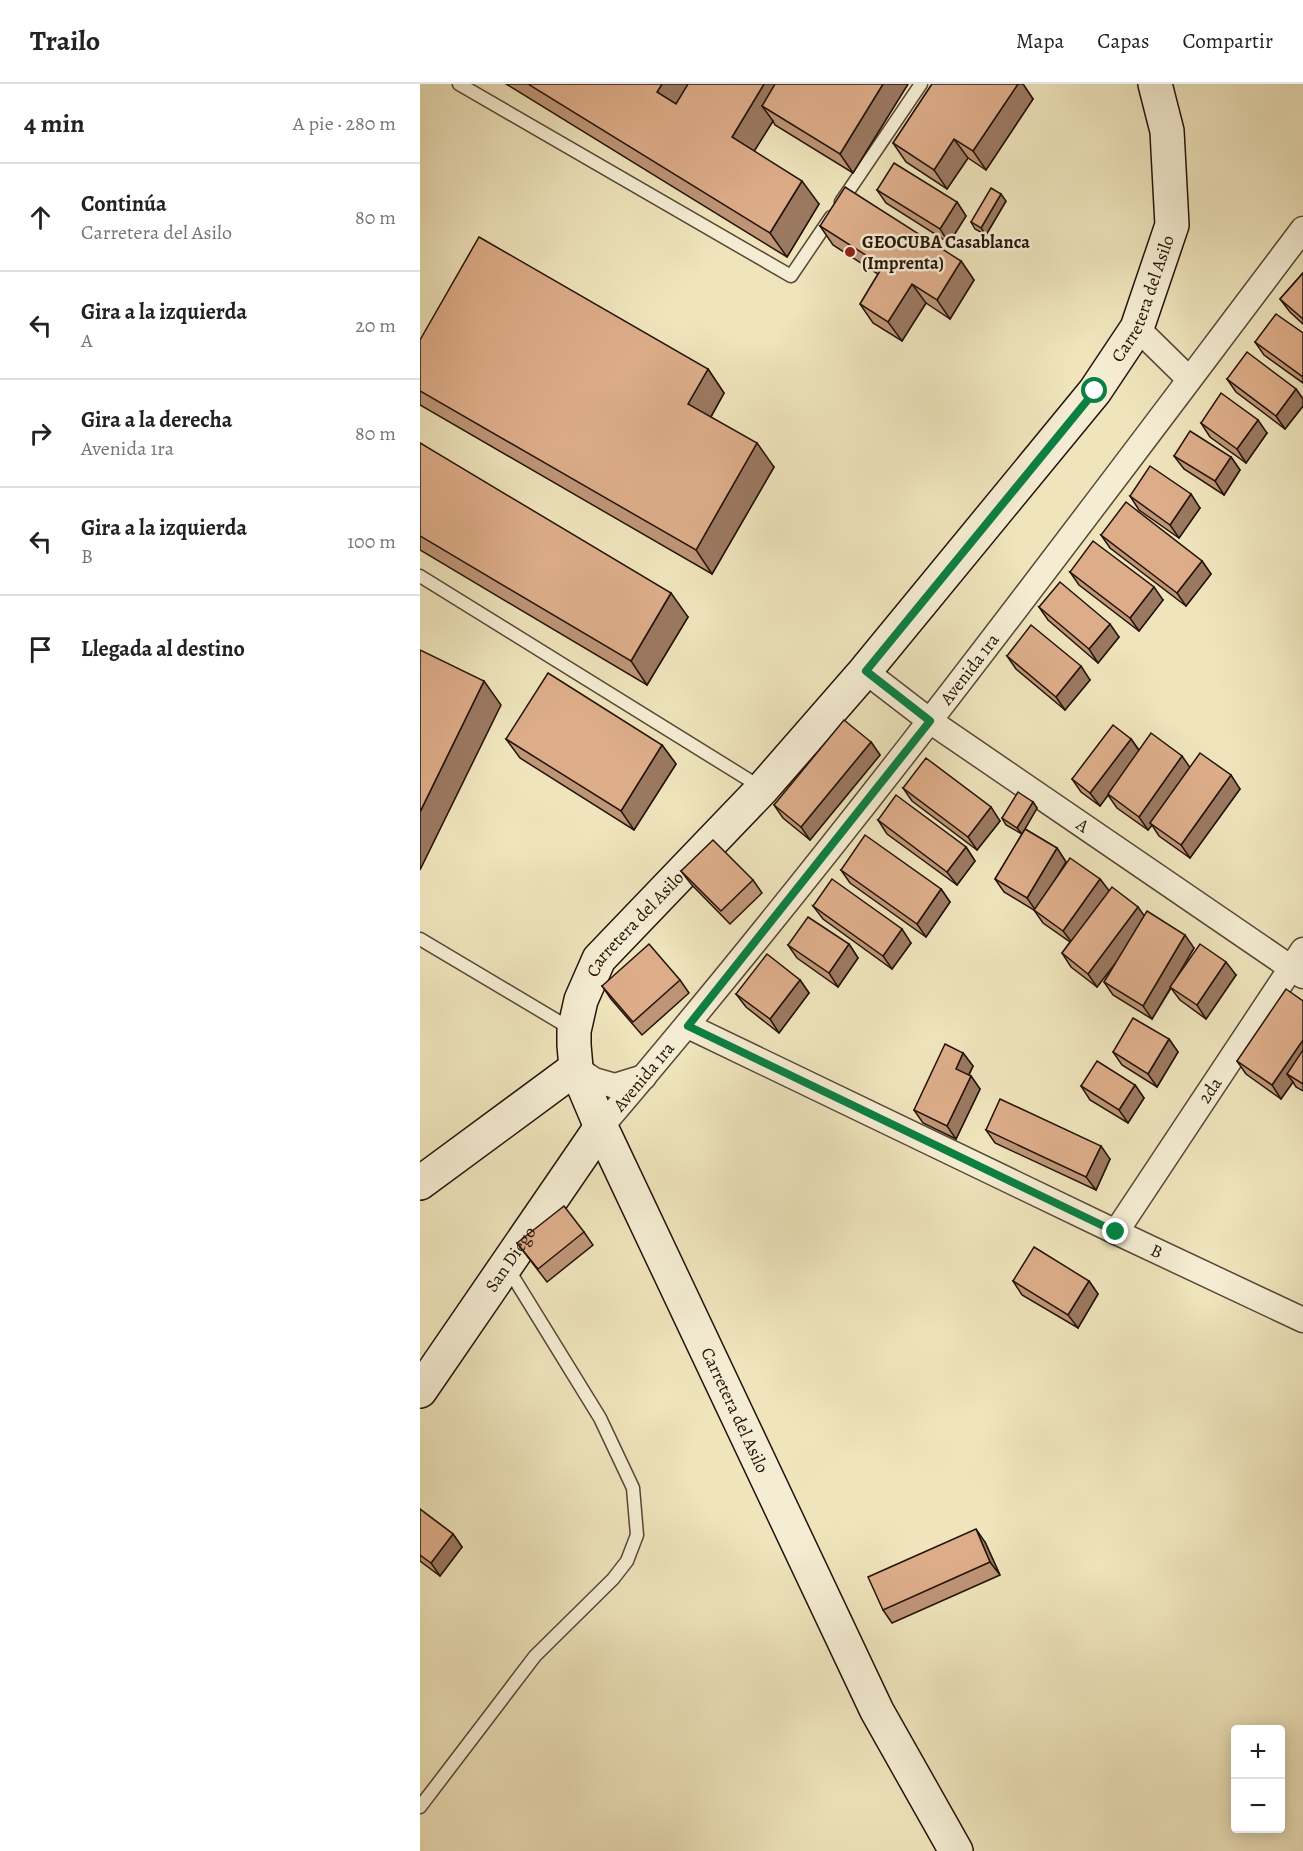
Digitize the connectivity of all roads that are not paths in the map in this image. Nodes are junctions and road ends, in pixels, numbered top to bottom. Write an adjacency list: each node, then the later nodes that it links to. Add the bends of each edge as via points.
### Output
1 (459, 84): 2 (lane, via 791,276)
2 (921, 84)
3 (1155, 84): 5 (street, Carretera del Asilo, via 1167,130 1172,225)
4 (1303, 228): 6 (street, Avenida 1ra)
5 (1137, 328): 6 (street); 8 (street, Carretera del Asilo, via 1095,391)
6 (1189, 379): 9 (street, Avenida 1ra)
7 (420, 576): 10 (lane)
8 (866, 671): 9 (street, A); 10 (street, Carretera del Asilo)
9 (930, 721): 12 (street, A); 13 (street, Avenida 1ra)
10 (763, 788): 14 (street, Carretera del Asilo, via 599,959 580,1000)
11 (420, 939): 14 (lane)
12 (1299, 964): 19 (street, 2da)
13 (688, 1026): 16 (street, Avenida 1ra); 19 (street, B)
14 (574, 1031): 15 (street, Carretera del Asilo)
15 (576, 1068): 16 (street, via 594,1080 615,1086); 17 (street, Carretera del Asilo); 18 (street)
16 (644, 1077): 17 (street, Avenida 1ra)
17 (601, 1128): 20 (street, San Diego); 24 (street, Carretera del Asilo, via 878,1711)
18 (420, 1183)
19 (1116, 1232): 21 (street, B)
20 (506, 1266): 22 (street, San Diego); 23 (lane, via 600,1418 633,1488 638,1535 627,1561 613,1579 535,1656)
21 (1303, 1320)
22 (420, 1391)
23 (420, 1807)
24 (956, 1851)

